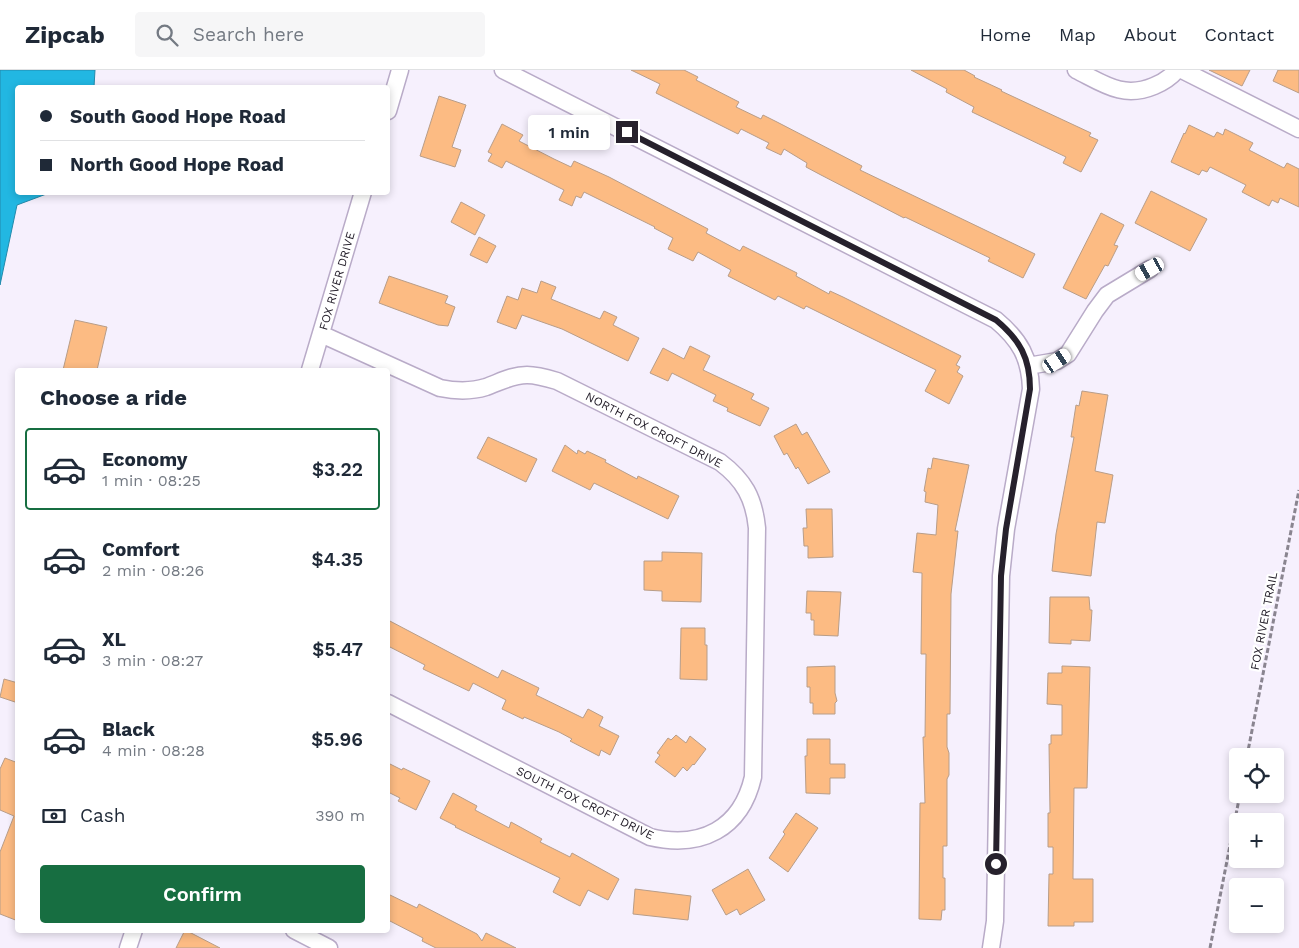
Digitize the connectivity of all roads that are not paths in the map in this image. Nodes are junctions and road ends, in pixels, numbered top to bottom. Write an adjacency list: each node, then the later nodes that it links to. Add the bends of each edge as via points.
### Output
1 (400, 70): 6 (street)
2 (503, 70): 11 (street, via 996,320 1020,345)
3 (1076, 70): 4 (street, via 1123,91 1146,89 1166,81)
4 (1177, 70)
5 (1182, 70): 7 (street)
6 (390, 104)
7 (1299, 129)
8 (362, 195): 10 (street, FOX RIVER DRIVE)
9 (1150, 269): 11 (street, via 1107,295 1068,354 1057,361)
10 (321, 334): 12 (street, FOX RIVER DRIVE); 14 (street, NORTH FOX CROFT DRIVE, via 440,388 470,390 526,375 557,381 720,462 731,471 749,494 757,528)
11 (1028, 366): 19 (street, via 1030,389 1001,576 995,921)
12 (311, 368)
13 (390, 704): 14 (street, SOUTH FOX CROFT DRIVE, via 650,837 678,842 709,835 737,813 753,777)
14 (755, 734)
15 (133, 933): 17 (street)
16 (300, 933): 18 (street)
17 (128, 948)
18 (329, 948)
19 (991, 948)

